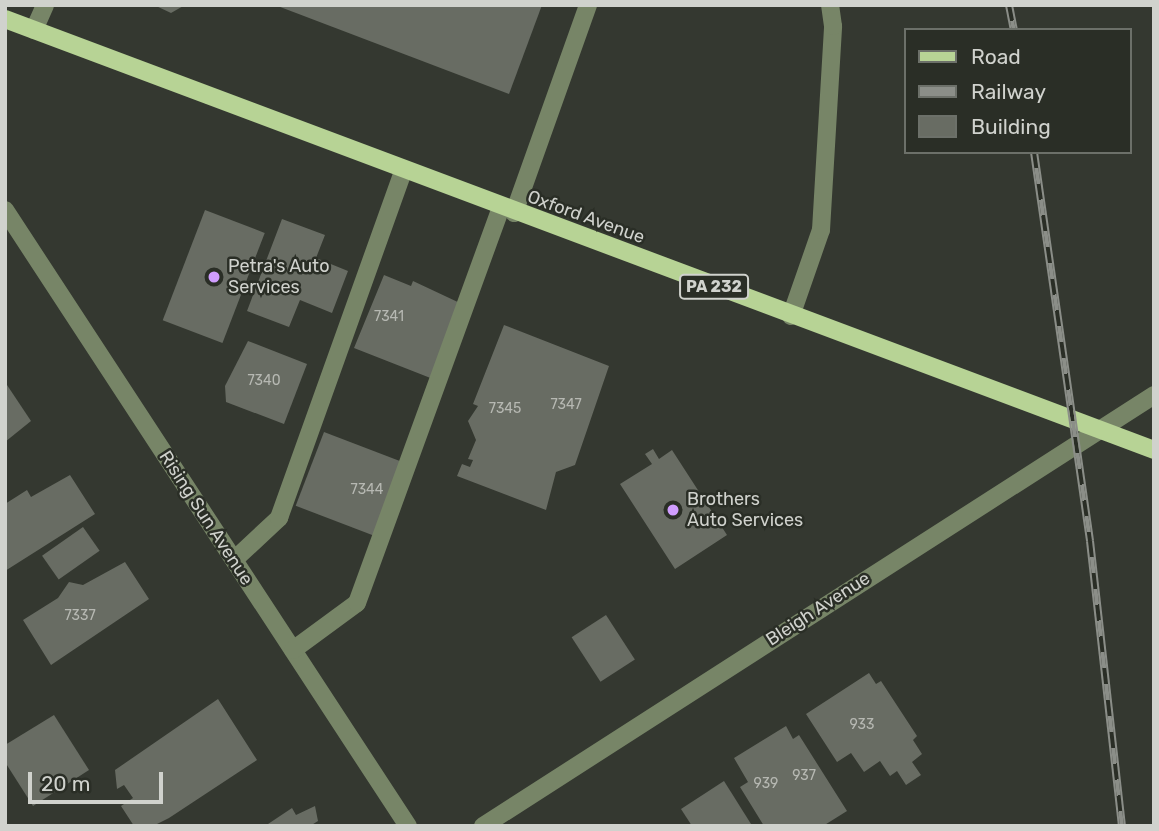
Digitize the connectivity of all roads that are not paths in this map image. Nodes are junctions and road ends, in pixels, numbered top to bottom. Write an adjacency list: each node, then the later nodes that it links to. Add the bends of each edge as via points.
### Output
1 (45, 5): 5 (street)
2 (588, 5): 8 (street)
3 (830, 5): 9 (street, via 833,26 821,230)
4 (5, 19): 5 (main road, Oxford Avenue / PA 232)
5 (34, 30): 6 (main road, Oxford Avenue / PA 232)
6 (403, 171): 8 (main road, Oxford Avenue / PA 232); 13 (street, via 279,518)
7 (5, 210): 13 (street, Rising Sun Avenue)
8 (507, 211): 9 (main road, Oxford Avenue / PA 232); 14 (street, via 356,604)
9 (791, 316): 11 (main road, Oxford Avenue / PA 232)
10 (1150, 397): 11 (street, Bleigh Avenue)
11 (1099, 429): 12 (main road, Oxford Avenue / PA 232); 16 (street, Bleigh Avenue)
12 (1154, 450)
13 (234, 560): 14 (street, Rising Sun Avenue)
14 (293, 650): 15 (street, Rising Sun Avenue)
15 (408, 826)
16 (483, 826)

